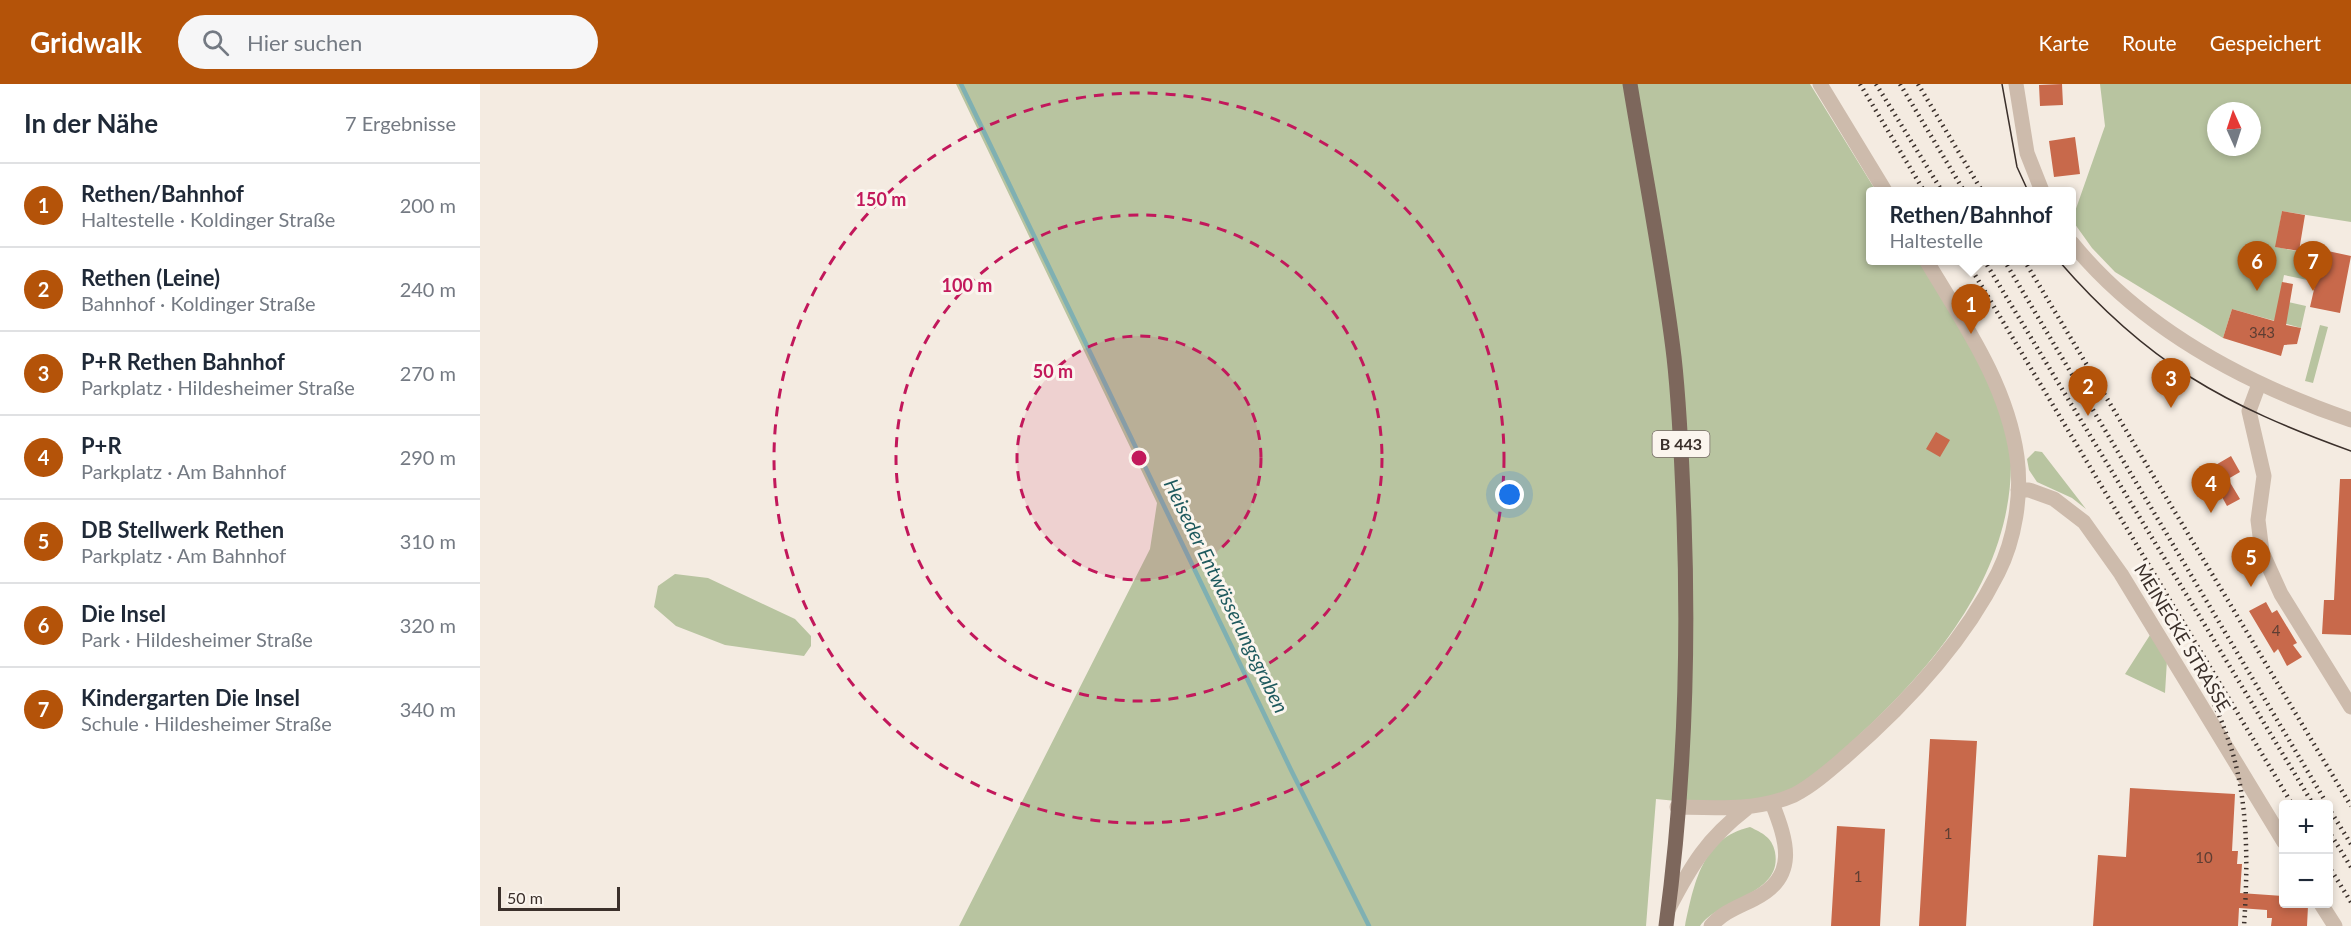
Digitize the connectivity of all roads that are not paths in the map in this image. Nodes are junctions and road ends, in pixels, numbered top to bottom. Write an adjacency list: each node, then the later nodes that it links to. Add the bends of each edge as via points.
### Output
1 (1630, 84): 13 (main road, B 443, via 1667,304 1682,454 1685,693)
2 (1820, 84): 4 (street)
3 (2016, 84): 5 (street, via 2027,153)
4 (1882, 187)
5 (2040, 187)
6 (2076, 248): 8 (street, via 2104,279 2143,312 2182,341)
7 (1928, 265): 10 (street, via 1971,334 2003,401 2017,459)
8 (2259, 384): 9 (street); 11 (street, via 2249,411 2264,476 2258,520 2262,552 2281,594)
9 (2351, 420)
10 (2018, 490): 12 (street, via 2016,518 1999,572 1955,641 1901,704 1858,746 1796,794); 15 (street, MEINECKE STRASSE, via 2054,499 2084,522 2121,574)
11 (2351, 707)
12 (1772, 803): 14 (street); 19 (street, via 1784,834 1785,863 1780,880 1762,895 1721,915)
13 (1677, 807): 14 (street); 17 (main road, B 443)
14 (1747, 808): 17 (street, via 1720,829 1695,860)
15 (2279, 835)
16 (2324, 908): 20 (street)
17 (1668, 909): 18 (main road, B 443)
18 (1666, 926)
19 (1711, 926)
20 (2335, 926)

